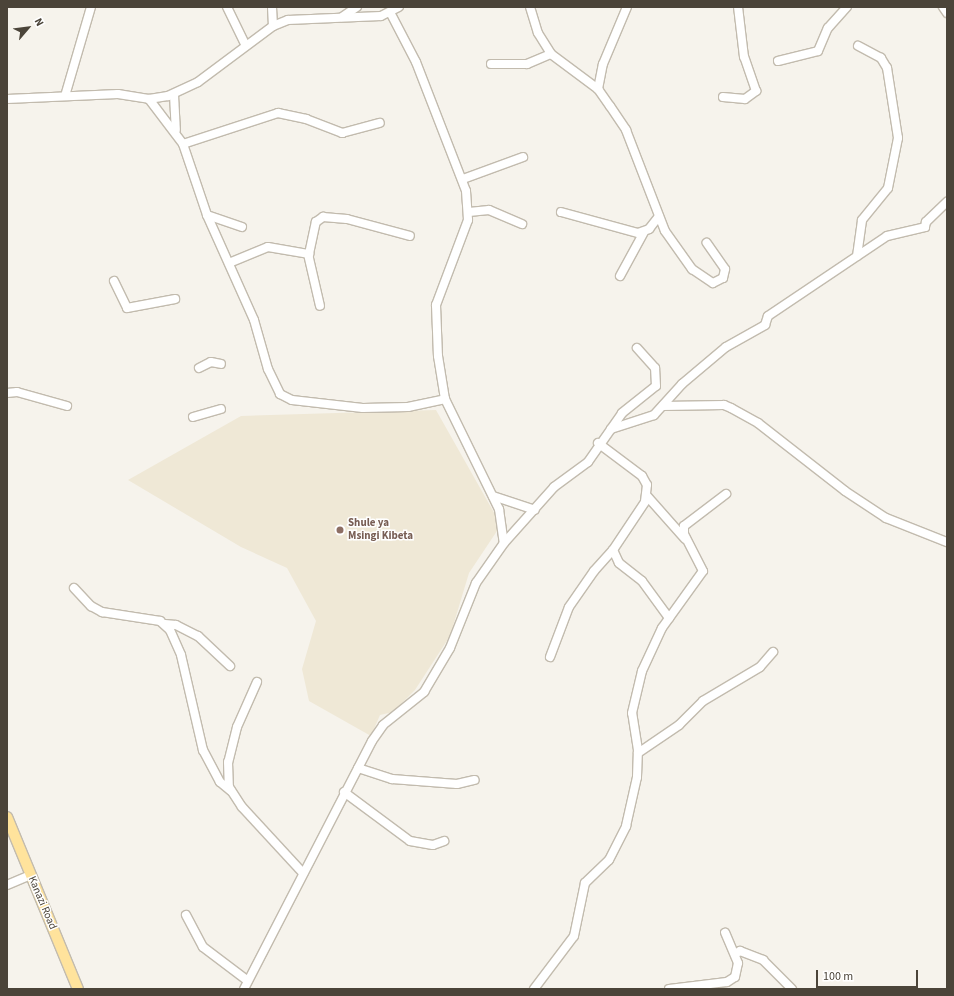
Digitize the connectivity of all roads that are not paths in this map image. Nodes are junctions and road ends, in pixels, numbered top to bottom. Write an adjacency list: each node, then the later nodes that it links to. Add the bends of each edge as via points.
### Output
1 (91, 7): 22 (street)
2 (227, 7): 15 (street)
3 (272, 7): 14 (street)
4 (357, 7): 13 (street)
5 (399, 7): 12 (street)
6 (530, 7): 17 (street, via 538,33)
7 (627, 7): 20 (street, via 603,64)
8 (738, 7): 23 (street, via 744,52 756,92 745,99)
9 (847, 7): 18 (street, via 828,28 818,51)
10 (942, 7): 11 (street)
11 (947, 13)
12 (391, 14): 13 (street); 30 (street, via 407,41)
13 (342, 17): 14 (street, via 304,18)
14 (273, 26): 15 (street)
15 (246, 46): 21 (street, via 198,82)
16 (858, 46): 42 (street, via 881,58 887,68 898,138 888,188 862,220)
17 (551, 54): 19 (street, via 527,64); 20 (street)
18 (778, 61)
19 (491, 64)
20 (598, 89): 35 (street, via 626,130)
21 (174, 95): 25 (street); 27 (street)
22 (65, 96): 24 (street); 25 (street, via 118,94)
23 (722, 97)
24 (7, 99)
25 (149, 99): 27 (street)
26 (380, 123): 28 (street, via 342,133 306,119 278,113)
27 (176, 133): 28 (street)
28 (183, 144): 34 (street)
29 (523, 157): 30 (street)
30 (463, 179): 32 (street)
31 (947, 202): 42 (street, via 926,222 925,227 887,236)
32 (469, 212): 36 (street, via 489,210); 52 (street, via 447,270 435,313)
33 (561, 212): 38 (street, via 583,215 633,233)
34 (207, 215): 37 (street); 43 (street)
35 (659, 216): 38 (street); 40 (street, via 682,257 701,278 713,283 722,278 725,269)
36 (522, 224)
37 (242, 227)
38 (644, 232): 44 (street)
39 (410, 236): 41 (street, via 347,219 323,217 316,222)
40 (707, 243)
41 (308, 254): 43 (street, via 268,247); 47 (street)
42 (857, 256): 54 (street, via 768,316 765,325 726,346 682,384)
43 (229, 263): 52 (street, via 254,320 268,369 277,389 287,399 384,409)
44 (620, 276)
45 (114, 281): 46 (street, via 127,308)
46 (175, 299)
47 (320, 306)
48 (637, 348): 57 (street, via 654,368 656,386 622,413)
49 (221, 364): 50 (street, via 211,362)
50 (199, 368)
51 (7, 393): 53 (street, via 17,392)
52 (445, 399): 60 (street)
53 (67, 406)
54 (663, 406): 57 (street, via 648,419); 63 (street, via 724,405 731,408 758,422 845,491 886,518)
55 (220, 409): 56 (street)
56 (193, 417)
57 (611, 429): 58 (street)
58 (598, 442): 61 (street, via 642,476); 62 (street, via 588,462 561,480)
59 (726, 494): 65 (street, via 687,521 683,530)
60 (493, 496): 62 (street); 64 (street, via 503,522)
61 (647, 496): 65 (street); 66 (street)
62 (535, 510): 64 (street)
63 (947, 542)
64 (504, 543): 75 (street, via 476,583 434,678 413,704 383,725)
65 (689, 544): 68 (street, via 702,564 703,574)
66 (614, 550): 68 (street, via 619,563 642,581); 71 (street, via 594,571 569,607)
67 (74, 588): 69 (street, via 91,606 102,612)
68 (669, 618): 74 (street, via 648,654 633,702 631,722)
69 (165, 624): 72 (street, via 176,625 198,636); 77 (street, via 178,644 203,750 220,782)
70 (773, 652): 74 (street, via 760,667 703,701 679,725)
71 (550, 657)
72 (230, 666)
73 (257, 682): 77 (street, via 241,715 228,762)
74 (638, 753): 89 (street, via 637,777 626,826 609,860 586,883 574,936)
75 (358, 768): 76 (street, via 392,779 458,784); 78 (street)
76 (475, 780)
77 (231, 791): 81 (street)
78 (344, 792): 80 (street, via 410,840 433,846); 81 (street)
79 (7, 817): 82 (main road, Kanazi Road)
80 (444, 841)
81 (303, 873): 87 (street)
82 (30, 875): 83 (street); 88 (main road, Kanazi Road)
83 (7, 885)
84 (186, 915): 87 (street, via 204,948)
85 (725, 933): 86 (street)
86 (735, 954): 90 (street, via 737,971 731,980); 91 (street, via 740,951 763,960)
87 (246, 985)
88 (78, 989)
89 (534, 989)
90 (669, 989)
91 (792, 989)

